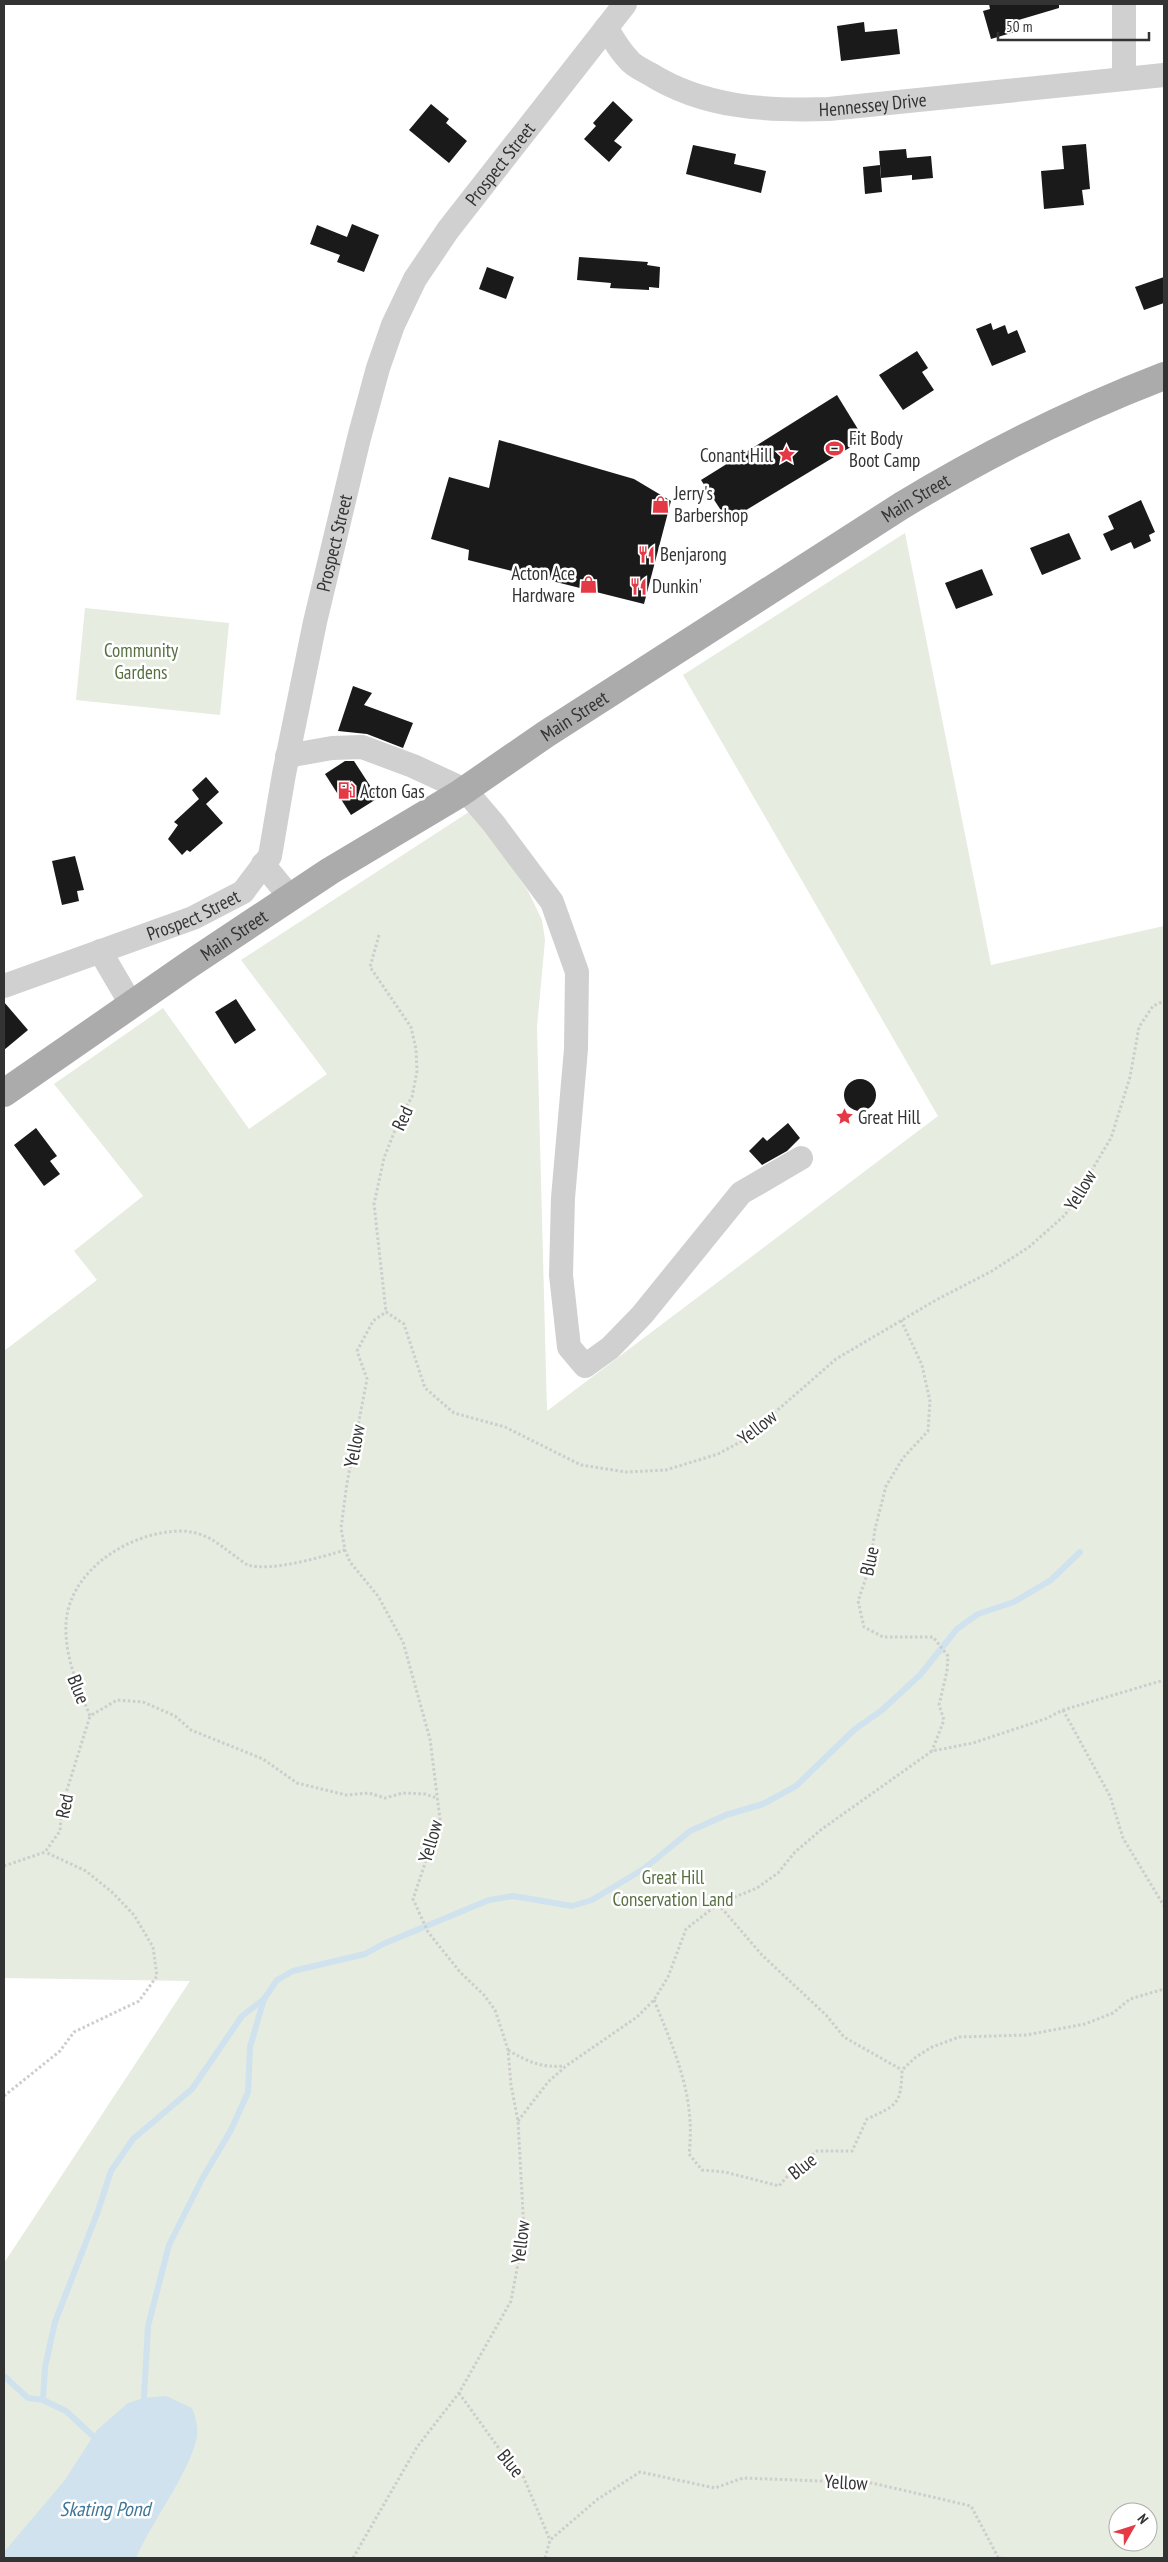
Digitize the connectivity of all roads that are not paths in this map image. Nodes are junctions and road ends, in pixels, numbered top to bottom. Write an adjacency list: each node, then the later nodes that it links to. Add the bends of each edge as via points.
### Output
1 (625, 4): 3 (street, Prospect Street)
2 (1124, 4): 5 (street)
3 (606, 28): 5 (street, Hennessey Drive, via 629,61 659,80 694,96 751,108 829,109); 7 (street, Prospect Street, via 448,230 415,279 393,325 358,438)
4 (1164, 75): 5 (street, Hennessey Drive)
5 (1124, 79)
6 (1164, 376): 8 (main road, Main Street, via 1058,420 947,478 672,652)
7 (287, 756): 8 (street, via 332,748 362,747); 9 (street, Prospect Street, via 270,856)
8 (465, 790): 10 (main road, Main Street); 15 (street, via 552,902 577,972 576,1049 563,1198 561,1275 569,1347 585,1366 610,1348 642,1315 741,1193)
9 (263, 864): 10 (street); 11 (street, Prospect Street, via 242,892 193,918)
10 (290, 897): 13 (main road, Main Street)
11 (100, 951): 12 (street, Prospect Street); 13 (street)
12 (4, 986)
13 (132, 1004): 14 (main road, Main Street)
14 (4, 1093)
15 (802, 1158)

